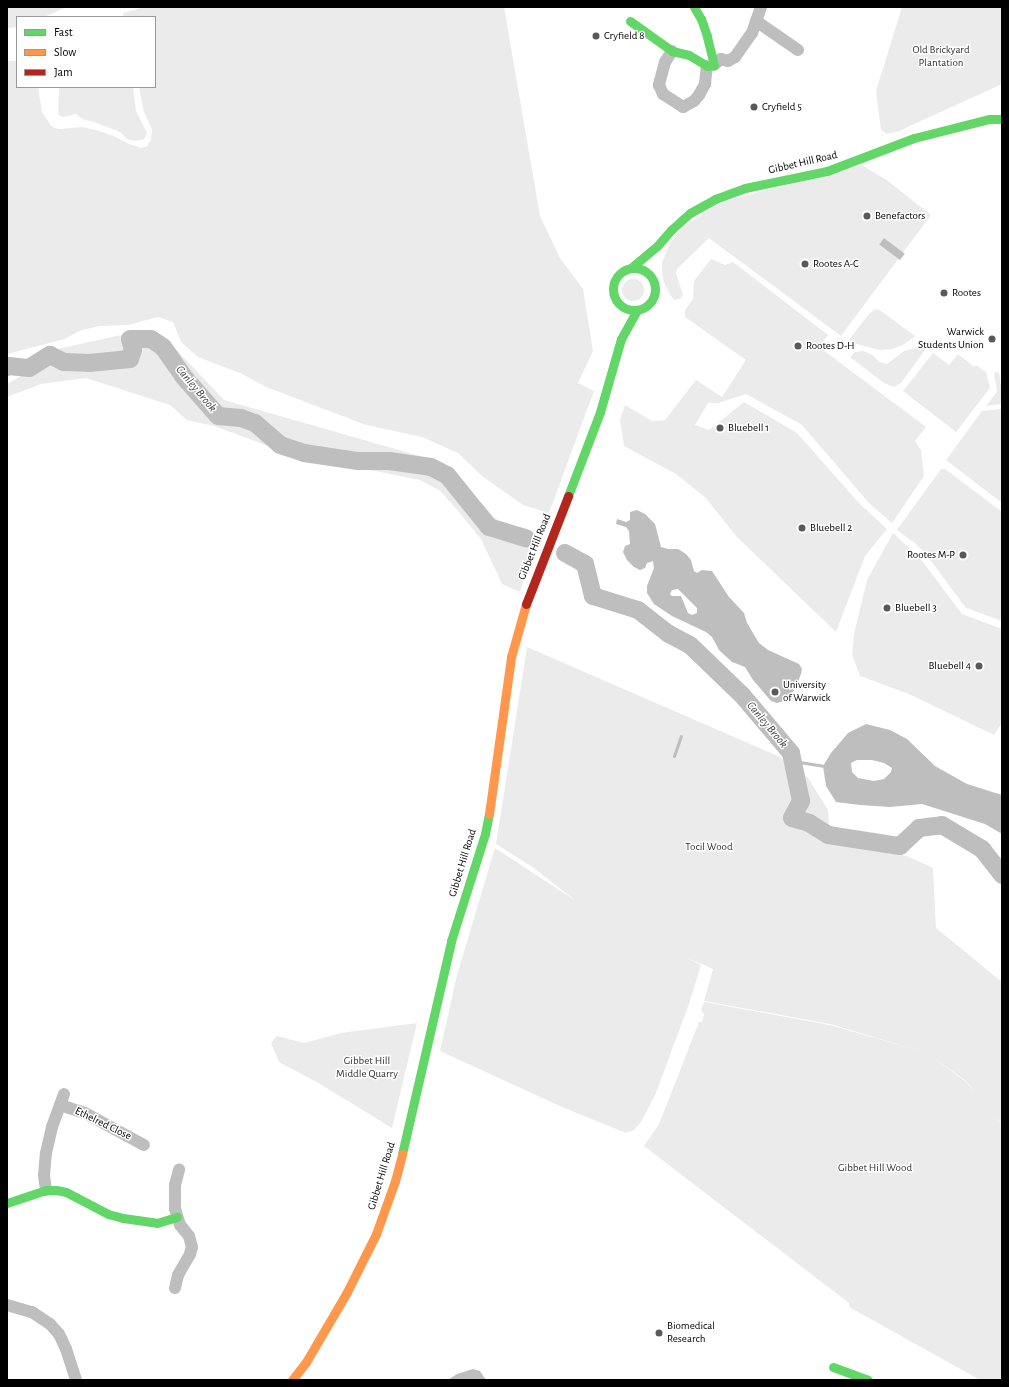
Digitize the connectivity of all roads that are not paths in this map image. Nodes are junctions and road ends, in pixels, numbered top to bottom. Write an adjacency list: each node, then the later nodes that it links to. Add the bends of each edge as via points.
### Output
1 (694, 7): 7 (street, via 707,36)
2 (761, 7): 4 (street)
3 (630, 21): 6 (street)
4 (756, 21): 5 (street); 7 (street, via 752,33 735,57 728,61 721,59)
5 (798, 50)
6 (672, 51): 7 (street, via 690,55); 7 (street, via 665,62 659,85 663,94 683,107 699,95)
7 (710, 65)
8 (1002, 112): 9 (street, Gibbet Hill Road)
9 (989, 119): 10 (street, Gibbet Hill Road); 11 (street, Gibbet Hill Road, via 914,138 827,171 745,188 715,199 690,213)
10 (1002, 119)
11 (658, 245): 12 (street, Gibbet Hill Road); 13 (street)
12 (632, 267): 13 (street, via 644,270); 14 (street, via 620,272 612,286)
13 (653, 278): 15 (street, via 653,299 647,306)
14 (618, 304): 15 (street, via 624,308); 16 (street, Gibbet Hill Road)
15 (637, 310): 16 (street, Gibbet Hill Road)
16 (621, 339): 27 (street, Gibbet Hill Road, via 600,412 522,616 511,657 485,834 451,941 395,1181 376,1234 347,1292 310,1357)
17 (144, 1145): 19 (street, Ethelred Close, via 62,1099 46,1153)
18 (179, 1170): 21 (street, via 175,1184)
19 (46, 1190): 20 (street); 21 (street, via 66,1192 108,1214 123,1218 157,1222)
20 (7, 1202)
21 (177, 1218): 22 (street, via 189,1236 192,1247 178,1275)
22 (175, 1288)
23 (7, 1305): 26 (street, via 32,1312 50,1324 59,1334 66,1349)
24 (833, 1367): 25 (street)
25 (845, 1376): 28 (street)
26 (76, 1380)
27 (292, 1380)
28 (868, 1380)

